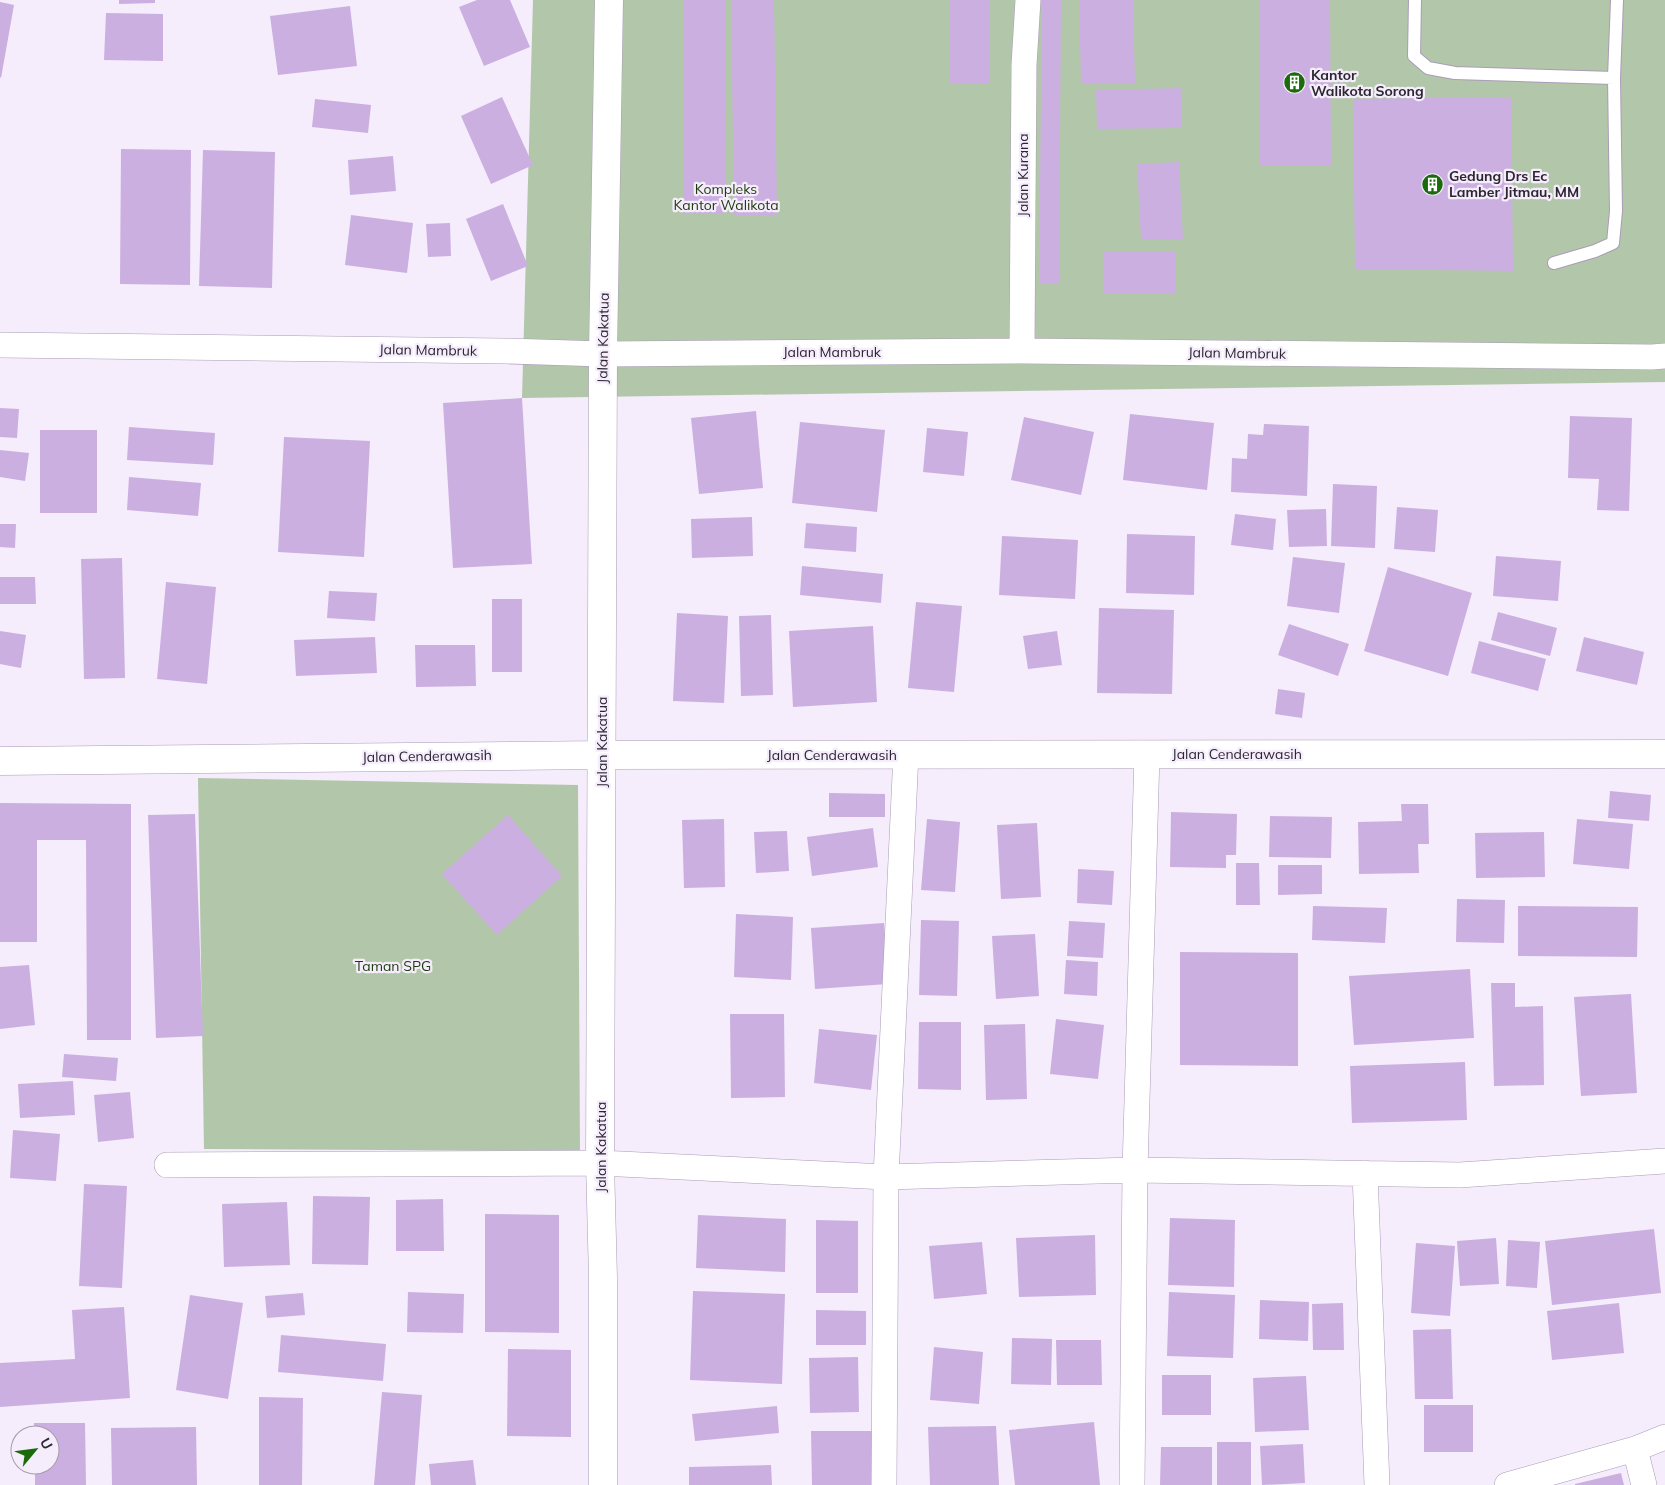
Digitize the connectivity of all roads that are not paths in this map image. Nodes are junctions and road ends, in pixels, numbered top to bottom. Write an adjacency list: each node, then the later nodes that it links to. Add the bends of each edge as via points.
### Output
1 (609, 0): 9 (street, Jalan Kakatua)
2 (1028, 0): 8 (street, Jalan Kurana, via 1024,64)
3 (1415, 0): 5 (lane, via 1414,56 1428,68 1455,73)
4 (1617, 0): 5 (lane)
5 (1614, 78): 6 (lane, via 1616,211 1613,243 1595,252)
6 (1554, 263)
7 (0, 345): 9 (street, Jalan Mambruk, via 504,350)
8 (1022, 351): 9 (street, Jalan Mambruk); 10 (street, Jalan Mambruk)
9 (603, 354): 14 (street, Jalan Kakatua)
10 (1665, 356)
11 (906, 754): 12 (street, Jalan Cenderawasih); 14 (street, Jalan Cenderawasih); 21 (street)
12 (1147, 754): 13 (street, Jalan Cenderawasih); 19 (street)
13 (1665, 754)
14 (602, 755): 15 (street, Jalan Cenderawasih); 17 (street, Jalan Kakatua)
15 (0, 761)
16 (1665, 1161): 20 (street, via 1460,1176)
17 (600, 1163): 18 (street); 21 (street); 24 (street, Jalan Kakatua)
18 (167, 1165)
19 (1135, 1170): 20 (street); 21 (street); 26 (street)
20 (1365, 1173): 27 (street)
21 (886, 1178): 25 (street)
22 (1665, 1438): 23 (street)
23 (1635, 1449): 28 (street); 29 (street)
24 (603, 1485)
25 (884, 1485)
26 (1132, 1485)
27 (1377, 1485)
28 (1507, 1485)
29 (1644, 1485)

